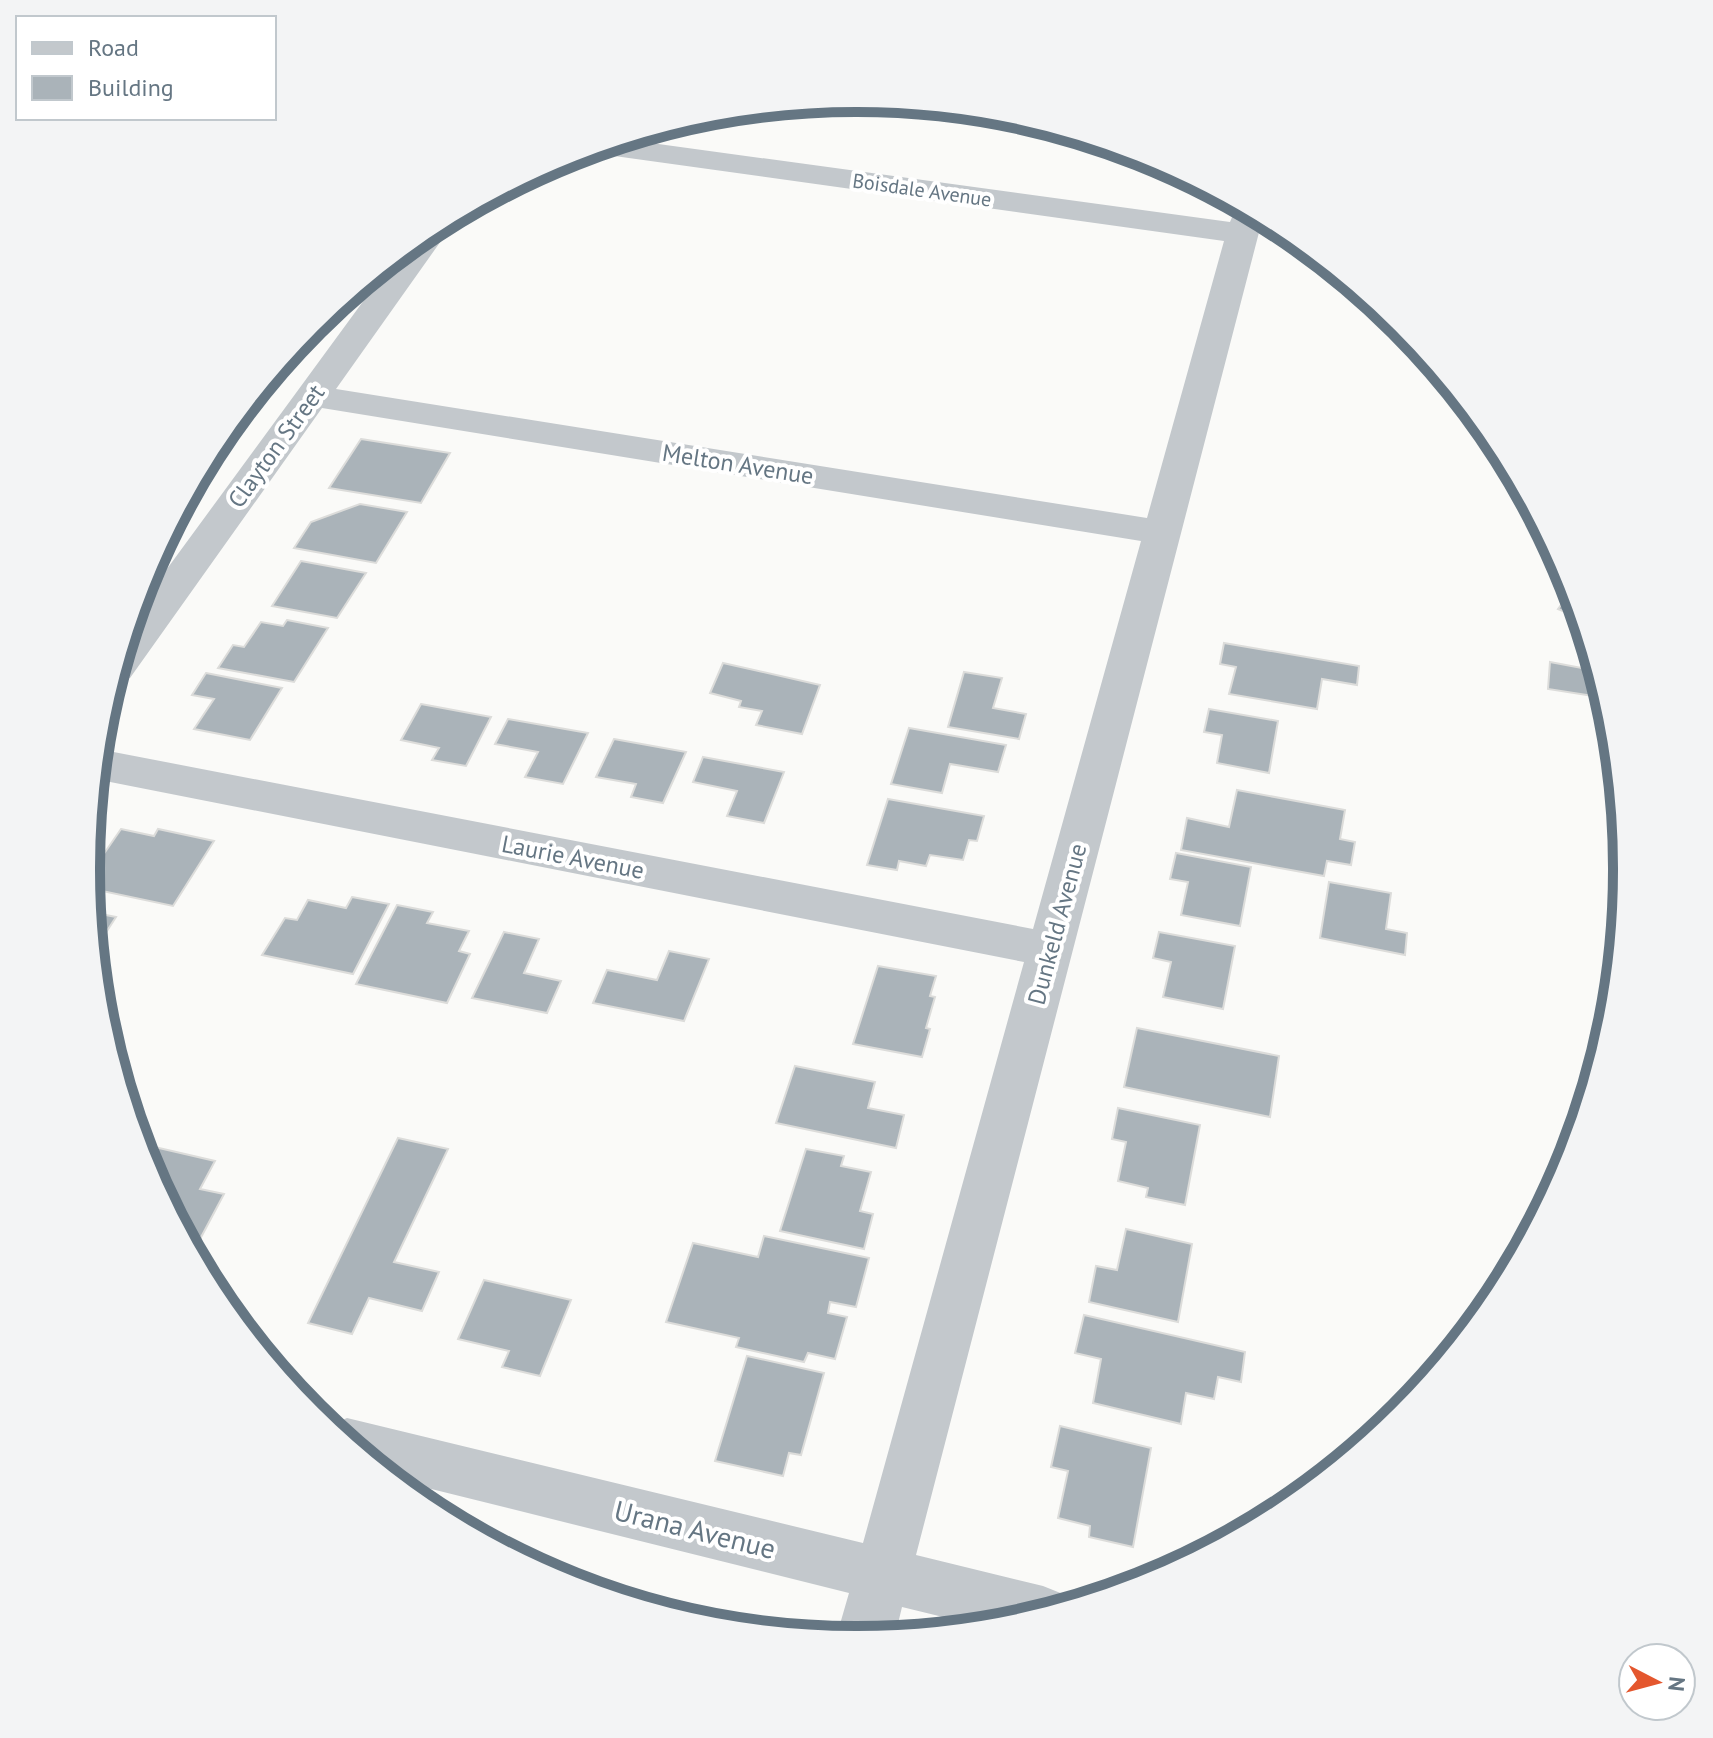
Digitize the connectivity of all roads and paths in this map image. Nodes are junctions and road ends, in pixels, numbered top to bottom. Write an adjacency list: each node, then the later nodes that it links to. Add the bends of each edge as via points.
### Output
1 (628, 148): 2 (street, Boisdale Avenue)
2 (1246, 222): 5 (street, Dunkeld Avenue)
3 (414, 256): 4 (street, Clayton Street)
4 (312, 396): 5 (street, Melton Avenue); 6 (street, Clayton Street)
5 (1164, 533): 8 (street, Dunkeld Avenue)
6 (136, 641)
7 (107, 766): 8 (street, Laurie Avenue)
8 (1050, 950): 10 (street, Dunkeld Avenue)
9 (372, 1449): 10 (street, Urana Avenue)
10 (882, 1575): 11 (street, Urana Avenue); 12 (street, Dunkeld Avenue)
11 (1018, 1608)
12 (869, 1625)

